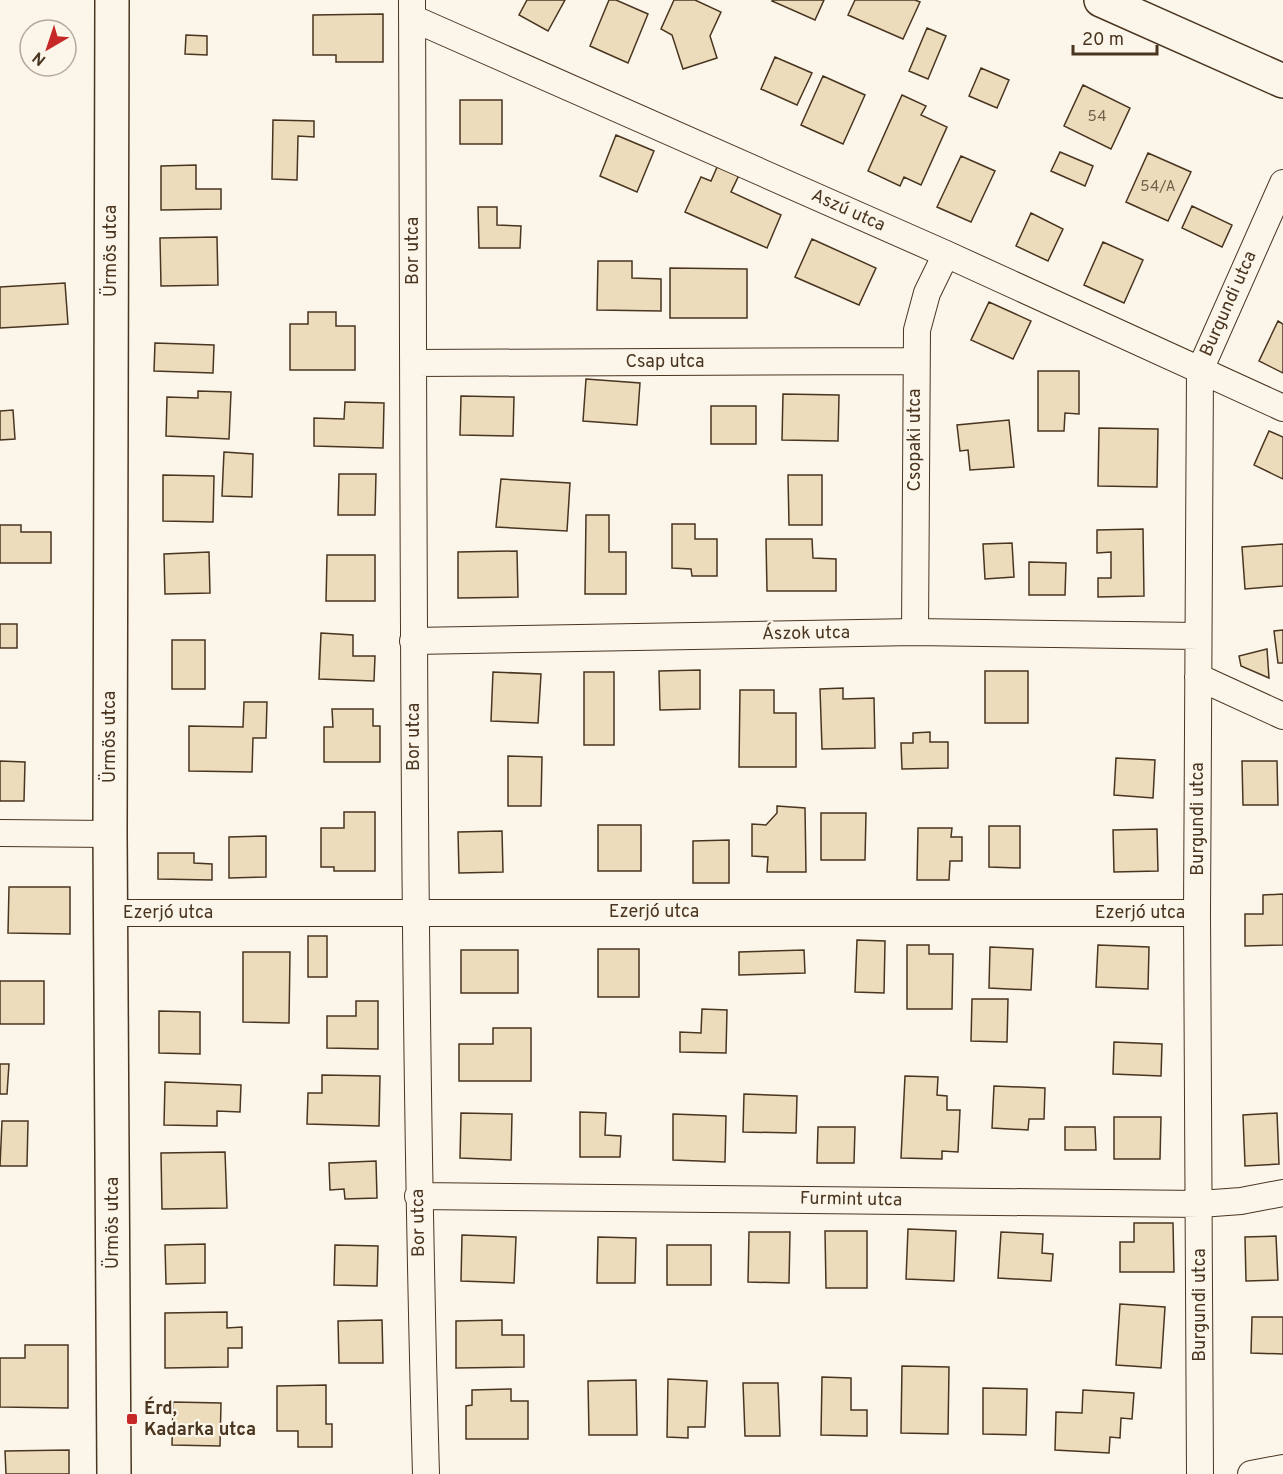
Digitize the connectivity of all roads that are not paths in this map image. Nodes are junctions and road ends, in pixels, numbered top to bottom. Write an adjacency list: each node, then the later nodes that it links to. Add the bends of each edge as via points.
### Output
1 (112, 0): 18 (street, Ürmös utca)
2 (1101, 0): 3 (street)
3 (1136, 8): 5 (street)
4 (412, 9): 7 (street, Aszú utca); 9 (street, Bor utca)
5 (1283, 81)
6 (1283, 183): 10 (street, Burgundi utca)
7 (946, 254): 8 (street, Csopaki utca, via 927,293 917,330); 10 (street, Aszú utca)
8 (916, 361): 9 (street, Csap utca); 12 (street, Csopaki utca)
9 (414, 363): 14 (street, Bor utca)
10 (1200, 370): 11 (street, Aszú utca); 13 (street, Burgundi utca)
11 (1283, 408)
12 (915, 632): 13 (street, Ászok utca); 14 (street, Ászok utca)
13 (1198, 636): 15 (street, Burgundi utca)
14 (413, 641): 19 (street, Bor utca)
15 (1198, 677): 16 (street); 21 (street, Burgundi utca)
16 (1283, 716)
17 (0, 833): 18 (street)
18 (110, 834): 20 (street, Ürmös utca)
19 (415, 912): 20 (street, Ezerjó utca); 21 (street, Ezerjó utca); 23 (street, Bor utca)
20 (111, 913): 26 (street, Ürmös utca)
21 (1197, 913): 24 (street, Burgundi utca)
22 (1283, 1193): 24 (street, Furmint utca)
23 (418, 1196): 24 (street, Furmint utca); 27 (street, Bor utca)
24 (1200, 1204): 28 (street, Burgundi utca)
25 (1283, 1468): 29 (street)
26 (114, 1474)
27 (426, 1474)
28 (1200, 1474)
29 (1251, 1474)

